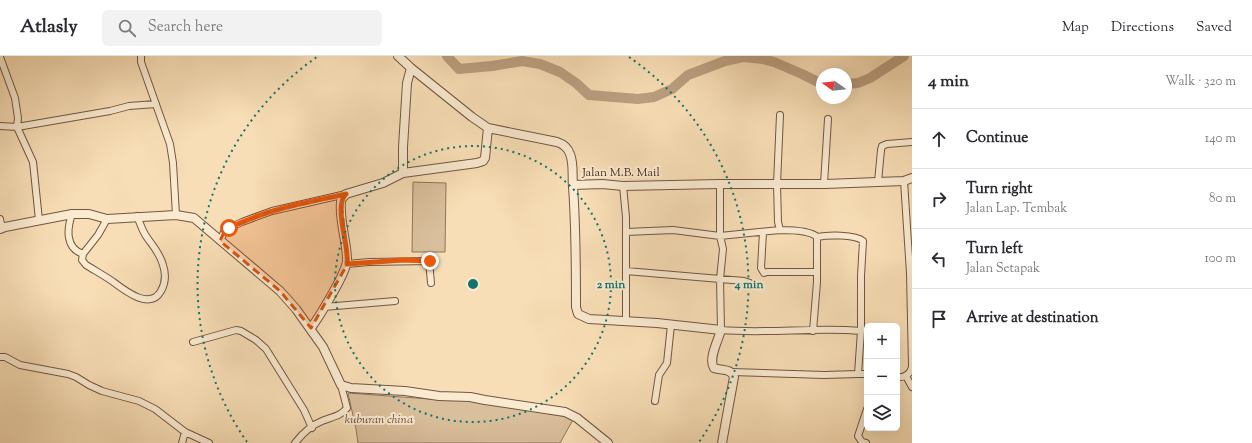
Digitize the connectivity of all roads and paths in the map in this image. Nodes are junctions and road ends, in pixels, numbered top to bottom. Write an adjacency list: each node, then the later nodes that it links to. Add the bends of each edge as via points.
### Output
1 (141, 56): 5 (street)
2 (398, 56): 4 (street)
3 (0, 57): 9 (street, via 15,98)
4 (411, 68): 10 (street); 12 (street, via 407,83)
5 (156, 104): 9 (street, via 129,106 110,112); 22 (street, via 172,154)
6 (780, 115): 16 (street)
7 (828, 119): 17 (street)
8 (0, 126): 9 (street)
9 (17, 127): 26 (street, via 33,162)
10 (488, 128): 12 (street, via 483,161); 18 (street, via 563,144 571,156)
11 (912, 142): 14 (street, via 882,146)
12 (403, 173): 20 (street, via 383,183)
13 (908, 180): 14 (street, Jalan M.B. Mail); 38 (street, Jalan M.B. Mail)
14 (878, 182): 17 (street, Jalan M.B. Mail)
15 (720, 184): 16 (street, Jalan M.B. Mail); 19 (street, Jalan M.B. Mail); 31 (street)
16 (777, 184): 17 (street, Jalan M.B. Mail); 28 (street)
17 (824, 184)
18 (573, 185): 19 (street, Jalan M.B. Mail); 44 (street, Jalan M.B. Mail, via 577,312 589,319)
19 (623, 186): 29 (street)
20 (346, 194): 33 (street, via 272,211 242,222 225,230); 35 (street, via 341,202)
21 (72, 214): 24 (street); 26 (street); 34 (street, via 69,240 77,252)
22 (176, 215): 23 (street); 33 (street, via 194,218)
23 (137, 216): 24 (street); 34 (street, via 164,268 163,288 156,298 151,300 127,292 86,265 82,260)
24 (107, 218): 34 (street)
25 (0, 219): 27 (street)
26 (39, 220): 27 (street)
27 (1, 229)
28 (780, 230): 30 (street); 32 (street, via 808,232)
29 (626, 232): 31 (street, via 673,230); 36 (street)
30 (763, 232): 31 (street); 37 (street, via 761,268 764,273)
31 (720, 236): 39 (street, via 723,249)
32 (817, 237): 37 (street); 49 (street, via 852,237 863,241)
33 (220, 241): 46 (street, via 280,291)
34 (83, 254)
35 (347, 264): 40 (street, via 429,261); 43 (street)
36 (626, 271): 39 (street); 44 (street)
37 (817, 272): 48 (street)
38 (911, 273): 51 (street, Jalan M.B. Mail)
39 (720, 280): 41 (street); 47 (street)
40 (431, 283)
41 (750, 283)
42 (395, 301): 43 (street)
43 (324, 307): 46 (street)
44 (626, 321): 45 (street, Jalan M.B. Mail)
45 (671, 325): 47 (street, Jalan M.B. Mail); 60 (street, via 667,363 659,374)
46 (311, 328): 58 (street)
47 (721, 330): 48 (street, Jalan M.B. Mail); 53 (street, via 712,366)
48 (813, 331): 49 (street, Jalan M.B. Mail)
49 (861, 331): 54 (street)
50 (193, 342): 62 (street, via 236,330 256,340 266,349 304,410)
51 (912, 350): 56 (street, Jalan M.B. Mail, via 912,366)
52 (0, 357): 63 (street, via 20,365 68,374 102,391 139,401 155,409)
53 (732, 372): 54 (street); 68 (street, via 734,382)
54 (858, 374): 55 (street)
55 (864, 374)
56 (906, 376): 57 (street); 59 (street)
57 (900, 377)
58 (341, 385): 62 (street, via 348,408 336,417); 67 (street, via 351,388 470,397 564,412 577,418)
59 (912, 387)
60 (655, 401)
61 (864, 418): 69 (street, via 858,436)
62 (312, 428): 66 (street)
63 (184, 432): 64 (street); 65 (street)
64 (182, 443)
65 (209, 443)
66 (295, 443)
67 (608, 443)
68 (722, 443)
69 (866, 443)

